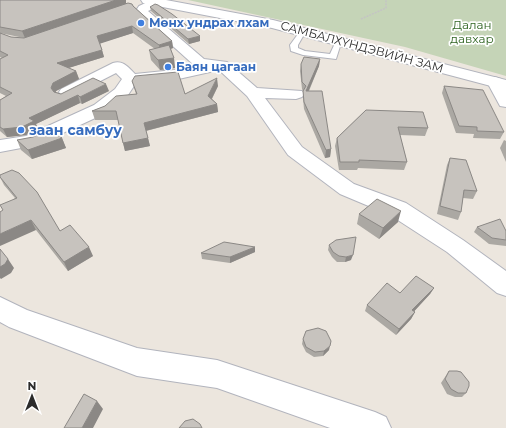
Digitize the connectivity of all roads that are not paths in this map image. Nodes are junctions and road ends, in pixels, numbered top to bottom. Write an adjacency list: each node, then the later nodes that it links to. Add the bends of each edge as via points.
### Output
1 (154, 4): 2 (street, САМБАЛХҮНДЭВИЙН ЗАМ, via 248,18); 4 (street, via 141,12 200,63)
2 (303, 31): 3 (street, САМБАЛХҮНДЭВИЙН ЗАМ); 3 (lane, via 294,45 294,49 302,53 333,57)
3 (339, 40): 6 (street, САМБАЛХҮНДЭВИЙН ЗАМ)
4 (222, 65): 5 (street, via 174,75); 7 (street)
5 (131, 79): 9 (street, via 118,66); 11 (street, via 122,92 100,109 30,141)
6 (500, 84): 10 (street)
7 (253, 93): 8 (street); 12 (street, via 295,151 347,189 398,209 455,246)
8 (296, 94)
9 (63, 95)
10 (506, 102)
11 (0, 146)
12 (506, 285)
13 (0, 310): 14 (street, via 137,362 217,374)
14 (375, 428)

